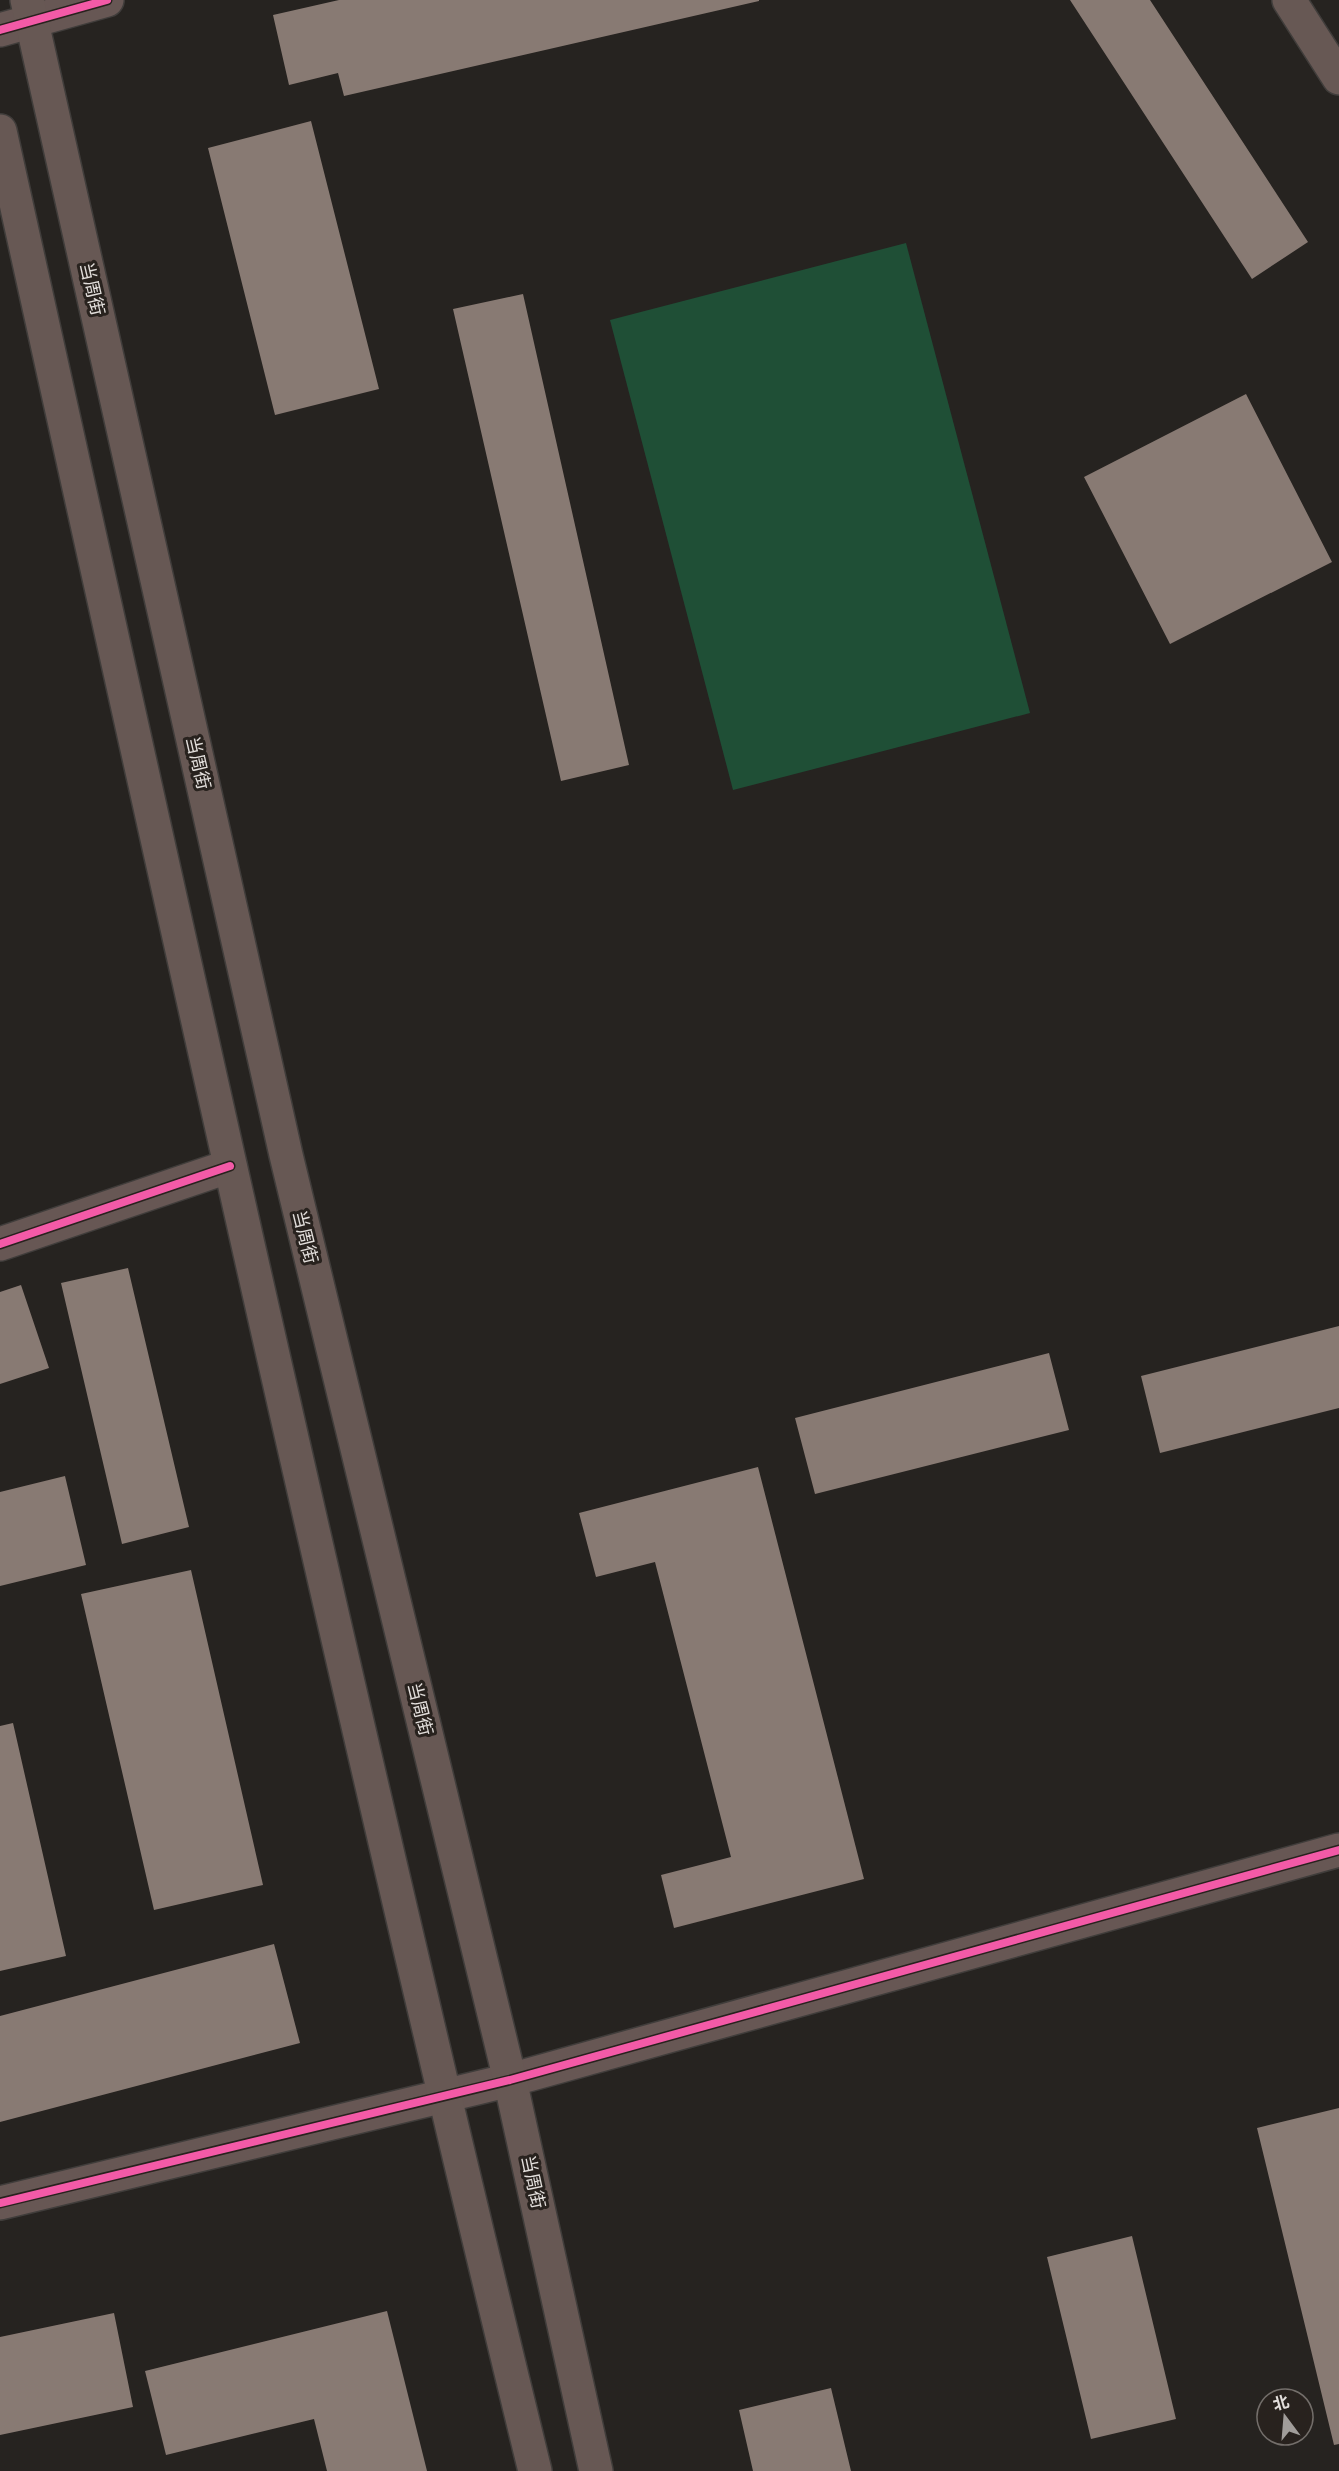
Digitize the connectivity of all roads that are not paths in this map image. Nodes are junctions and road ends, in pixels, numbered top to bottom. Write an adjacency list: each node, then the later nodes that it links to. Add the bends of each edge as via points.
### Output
1 (107, 0): 3 (street)
2 (1289, 0): 5 (main road)
3 (30, 10): 4 (street); 10 (main road, 当周街, via 286,1155)
4 (0, 30)
5 (1339, 78)
6 (0, 131): 7 (main road)
7 (230, 1167): 8 (street); 11 (main road)
8 (0, 1244)
9 (1339, 1850): 10 (street)
10 (510, 2080): 11 (street); 14 (main road, 当周街)
11 (443, 2097): 12 (street); 13 (main road)
12 (0, 2203)
13 (535, 2471)
14 (596, 2471)

